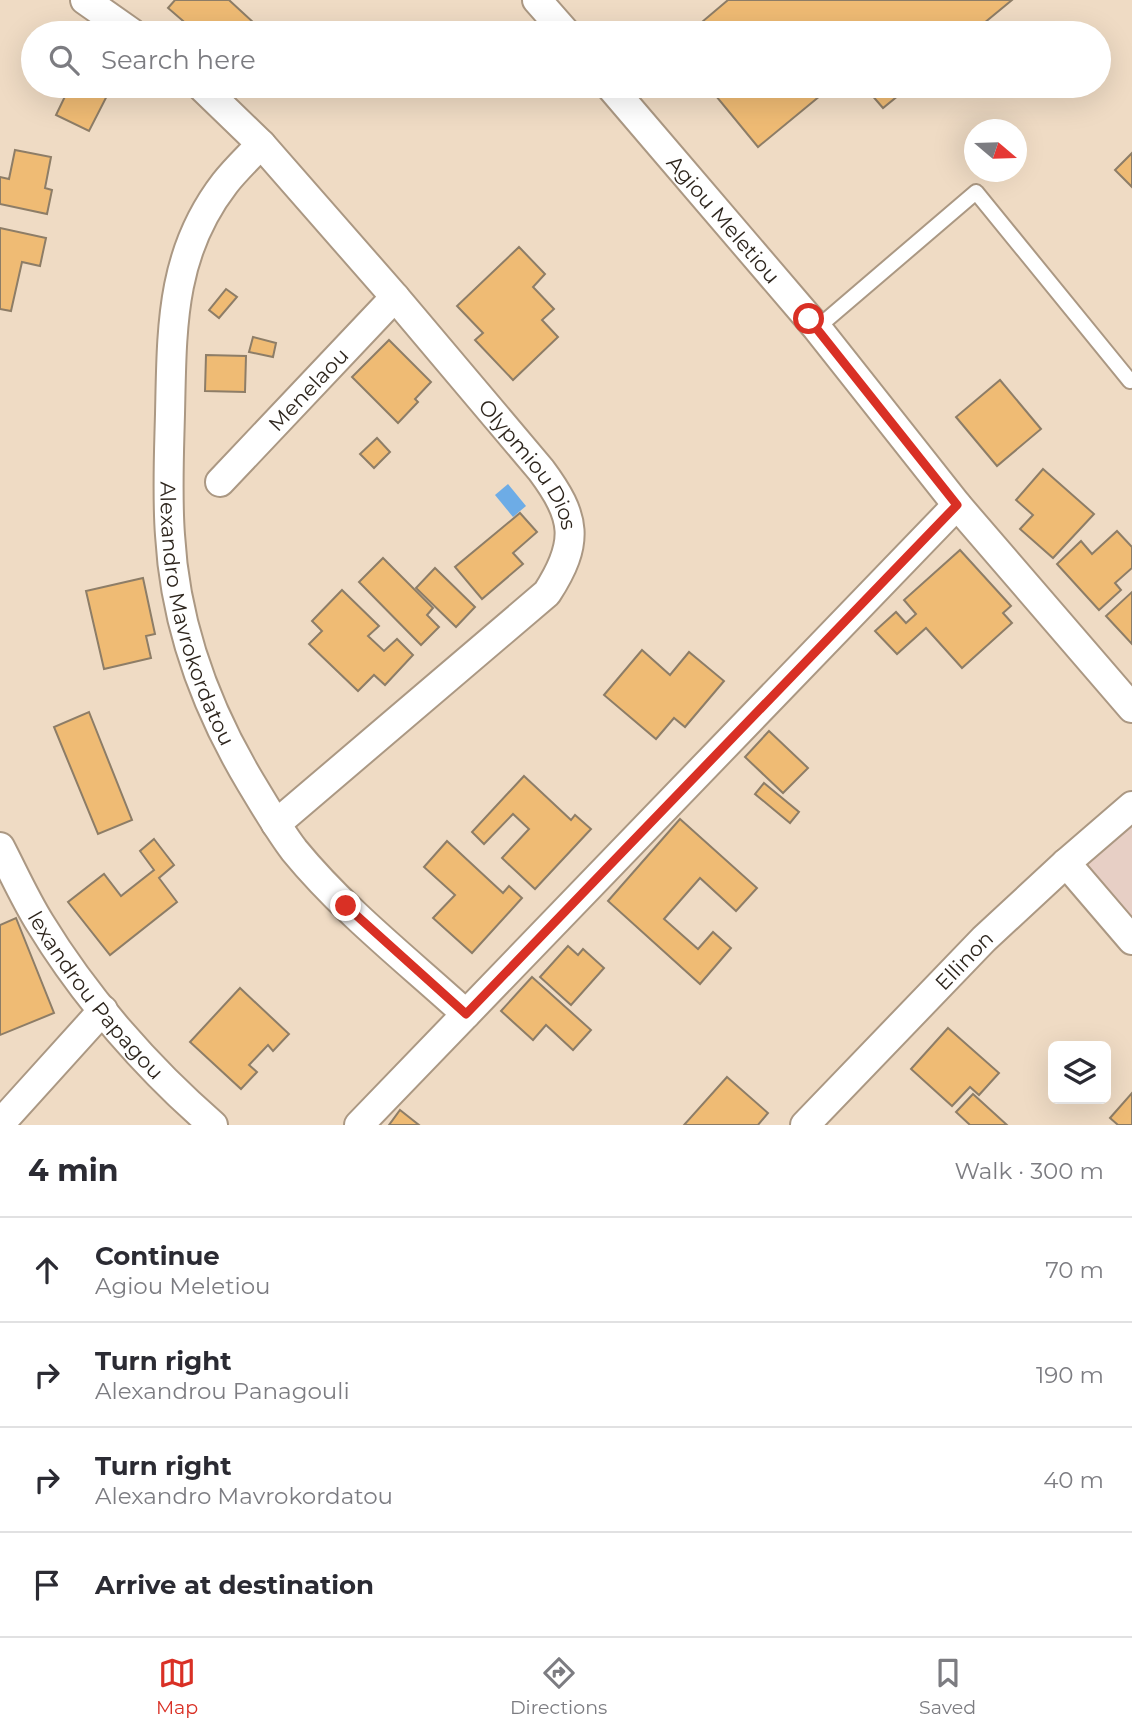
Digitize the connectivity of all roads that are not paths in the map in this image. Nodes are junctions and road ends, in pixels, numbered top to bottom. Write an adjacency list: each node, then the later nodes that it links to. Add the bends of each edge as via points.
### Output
1 (85, 0): 3 (street)
2 (537, 0): 4 (street)
3 (115, 21)
4 (555, 21)
5 (213, 98): 7 (street, Olypmiou Dios)
6 (620, 98): 9 (street, Agiou Meletiou)
7 (261, 144): 8 (street, Olypmiou Dios); 15 (street, Alexandro Mavrokordatou, via 210,206 186,256 177,288 172,326 170,536 176,591 206,697 226,741)
8 (395, 297): 11 (street, Menelaou); 15 (street, Olypmiou Dios, via 556,491 568,515 568,552 547,593)
9 (817, 328): 10 (lane, via 976,192); 12 (street, Agiou Meletiou)
10 (1130, 381)
11 (220, 482)
12 (957, 505): 13 (street, Agiou Meletiou); 20 (street)
13 (1132, 708)
14 (1132, 806): 17 (street, Ellinon)
15 (276, 824): 20 (street, Alexandro Mavrokordatou, via 346,906)
16 (0, 847): 19 (street, lexandrou Papagou, via 40,923)
17 (1066, 863): 18 (street); 24 (street, Ellinon, via 984,939)
18 (1132, 940)
19 (103, 1010): 21 (street); 22 (street, lexandrou Papagou, via 154,1070)
20 (466, 1014): 23 (street)
21 (0, 1124)
22 (214, 1125)
23 (359, 1125)
24 (805, 1125)

